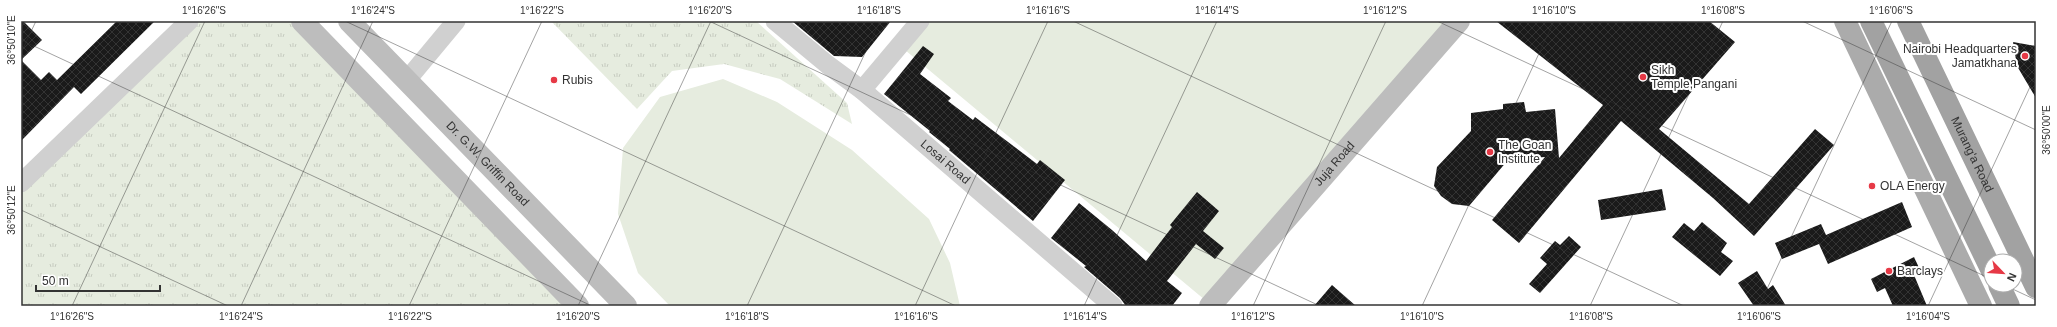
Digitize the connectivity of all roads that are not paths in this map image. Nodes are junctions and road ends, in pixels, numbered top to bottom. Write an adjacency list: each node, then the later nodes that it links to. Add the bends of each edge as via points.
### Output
1 (189, 21): 13 (street)
2 (302, 21): 17 (main road)
3 (349, 21): 11 (main road, Dr. G.W. Griffin Road)
4 (456, 21): 11 (street)
5 (775, 21): 12 (street, Losai Road)
6 (920, 21): 12 (street)
7 (1459, 21): 20 (main road, Juja Road)
8 (1845, 21): 21 (main road)
9 (1871, 21): 14 (highway)
10 (1908, 21): 15 (highway, Murang'a Road)
11 (406, 80): 18 (main road, Dr. G.W. Griffin Road)
12 (862, 90): 19 (street, Losai Road)
13 (21, 183)
14 (1983, 253)
15 (2036, 287)
16 (2002, 293): 22 (highway)
17 (578, 306)
18 (626, 306)
19 (1113, 306)
20 (1210, 306)
21 (1981, 306)
22 (2009, 306)

